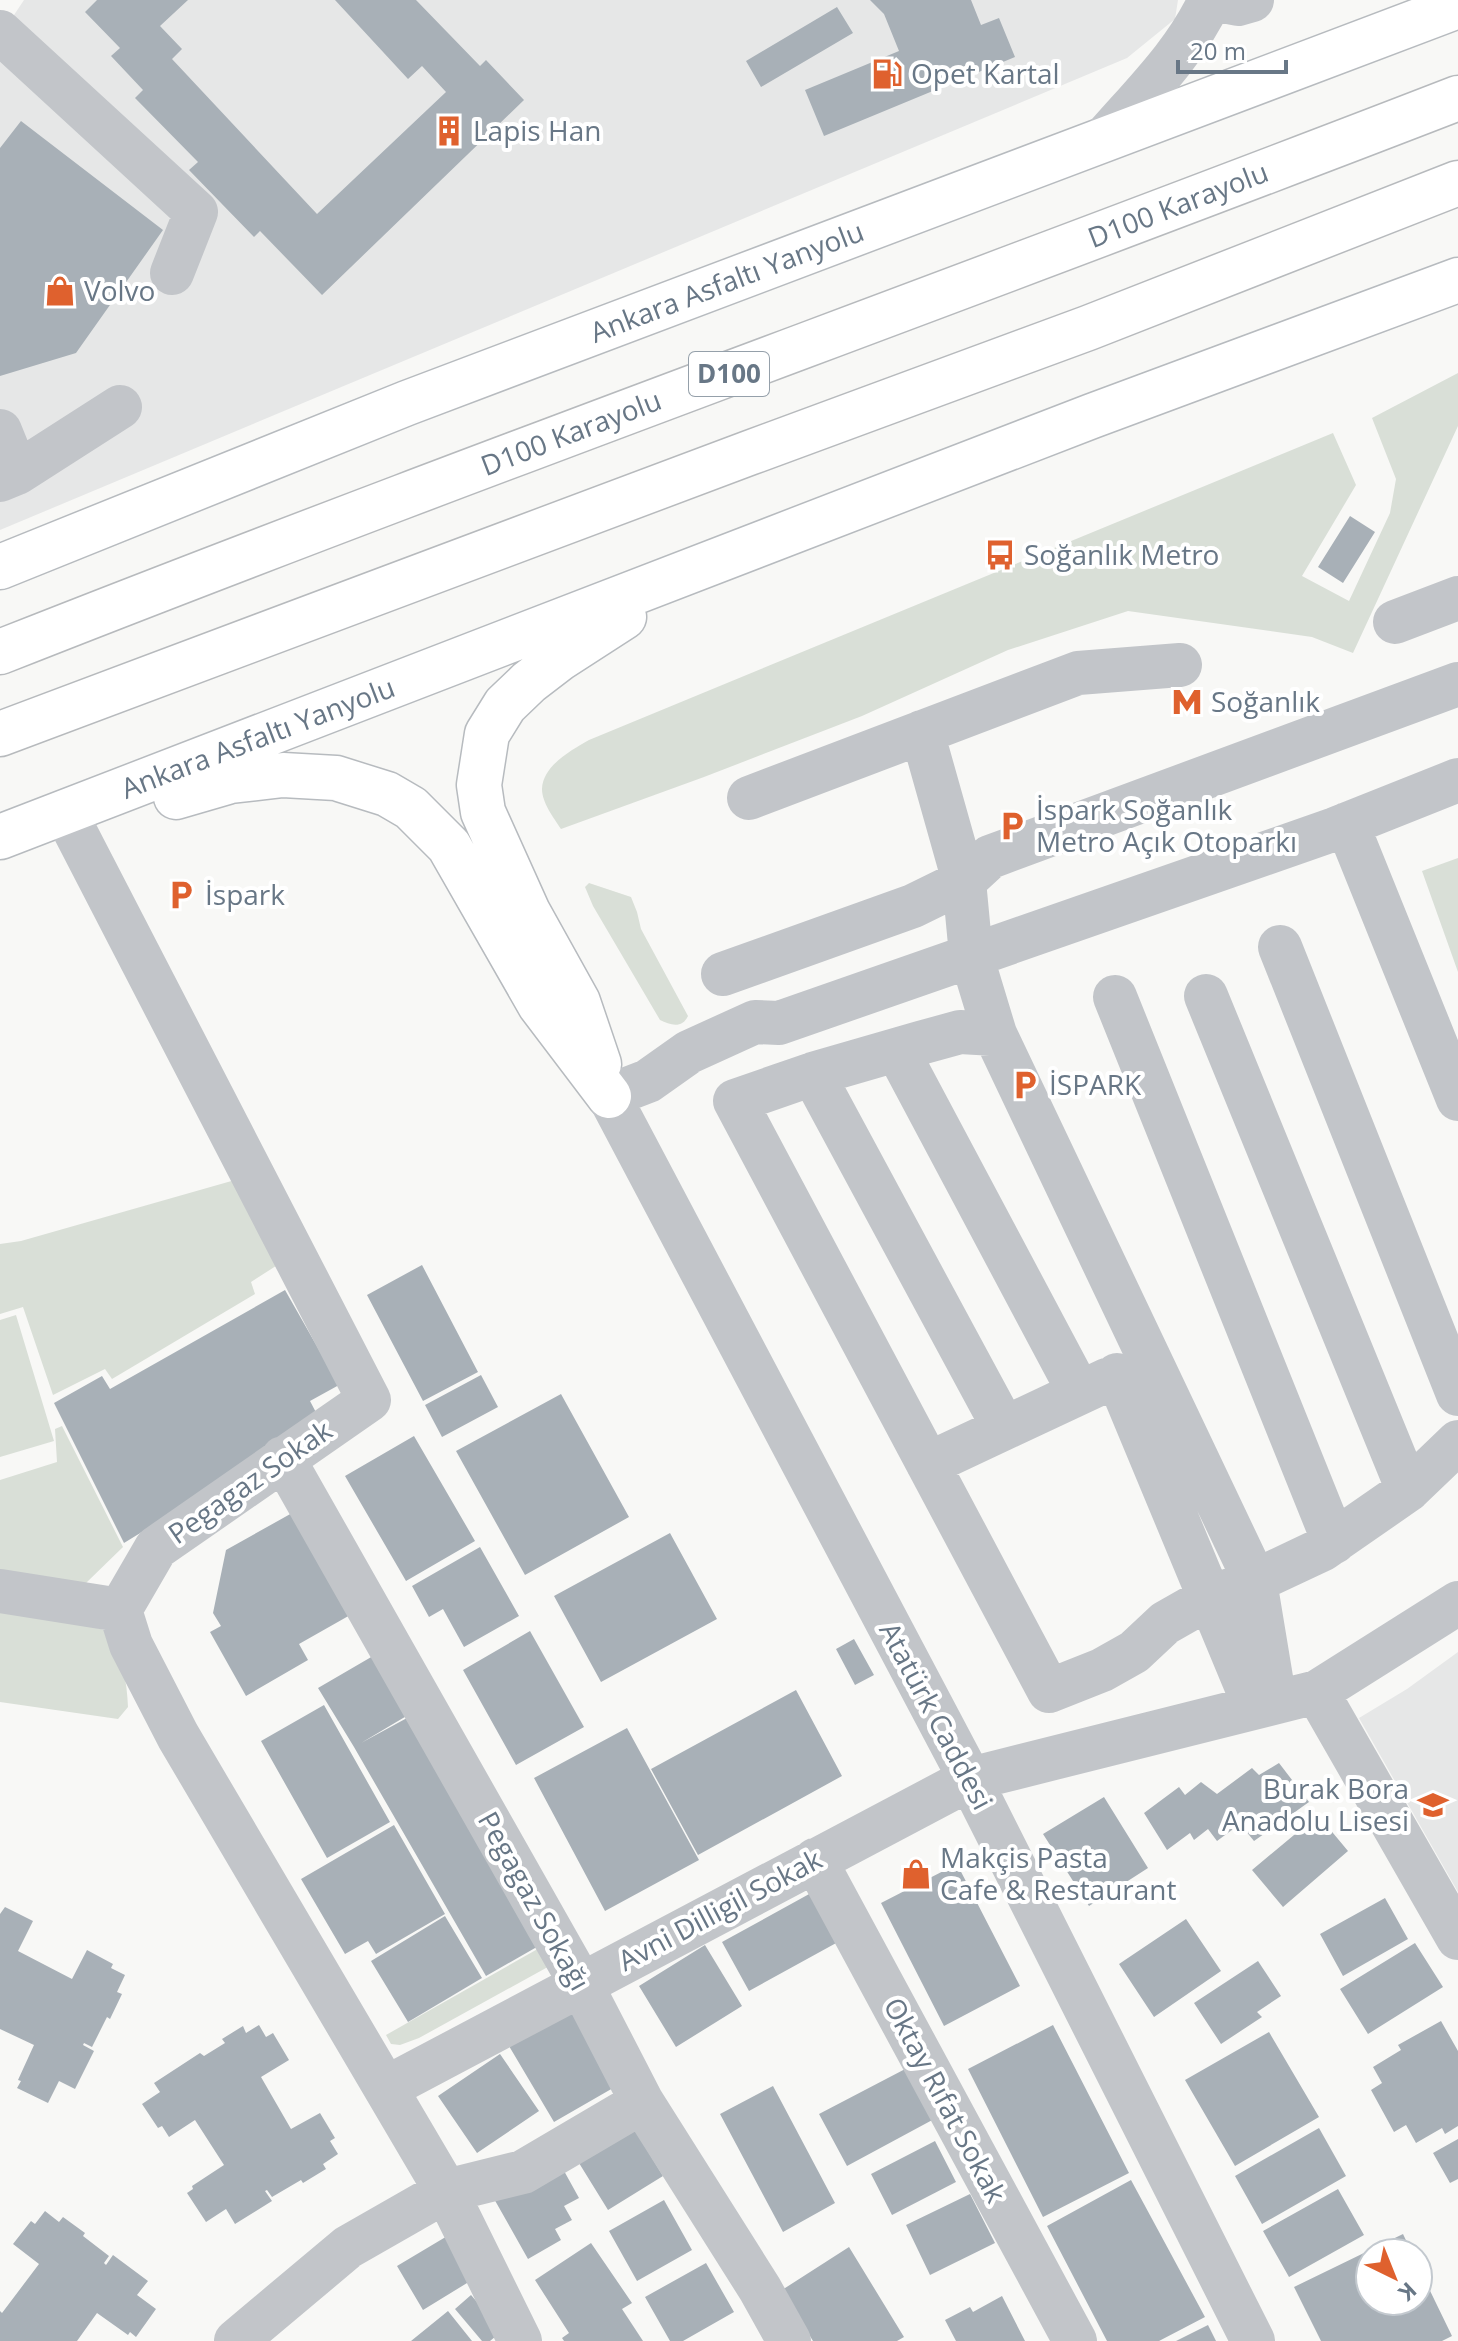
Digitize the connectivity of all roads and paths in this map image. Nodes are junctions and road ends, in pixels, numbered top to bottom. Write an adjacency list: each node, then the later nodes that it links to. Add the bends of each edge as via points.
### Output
1 (1210, 0): 7 (street, via 1183,49)
2 (1217, 0): 3 (street)
3 (1252, 0)
4 (1458, 6): 7 (main road, Ankara Asfaltı Yanyolu)
5 (0, 32): 9 (street, via 196,212)
6 (1458, 98): 18 (main road, D100 Karayolu / D100)
7 (1103, 140): 14 (main road, Ankara Asfaltı Yanyolu, via 407,403)
8 (1458, 183): 22 (main road, via 1088,328)
9 (172, 273)
10 (1458, 280): 15 (main road, Ankara Asfaltı Yanyolu)
11 (120, 407): 13 (street)
12 (0, 431): 13 (street)
13 (8, 476)
14 (0, 567)
15 (703, 567): 25 (main road, Ankara Asfaltı Yanyolu); 37 (main road, via 529,682 505,705 487,734 481,762 483,812 528,912)
16 (1458, 598): 17 (street)
17 (1395, 622)
18 (0, 652)
19 (1180, 665): 21 (street, via 1078,673)
20 (1458, 684): 28 (street, via 990,857)
21 (922, 732): 24 (street); 28 (street)
22 (0, 734)
23 (1458, 780): 26 (street)
24 (749, 798)
25 (65, 812): 27 (main road, Ankara Asfaltı Yanyolu); 37 (main road, via 106,819 231,781 283,775 336,778 387,794 411,808 449,846 540,1005); 43 (street, Pegagaz Sokak, via 369,1400)
26 (1347, 824): 30 (street); 38 (street)
27 (0, 837)
28 (964, 881): 30 (street); 31 (street, via 913,906)
29 (1280, 947): 40 (street)
30 (971, 955): 34 (street); 37 (street, via 779,1023 765,1042 694,1075)
31 (723, 974)
32 (1206, 996): 45 (street)
33 (1115, 997): 46 (street)
34 (995, 1034): 35 (street, via 960,1032); 39 (street)
35 (897, 1050): 36 (street); 39 (street)
36 (813, 1074): 41 (street); 44 (street, via 735,1101)
37 (629, 1089): 54 (street, Atatürk Caddesi)
38 (1458, 1099)
39 (1115, 1375): 41 (street); 47 (street); 49 (street)
40 (1458, 1394)
41 (1004, 1428): 44 (street)
42 (1458, 1442): 45 (street)
43 (283, 1458): 51 (street, Pegagaz Sokak, via 156,1548); 57 (street, Pegagaz Sokağı)
44 (928, 1464): 49 (street, via 1049,1691 1134,1652 1165,1623)
45 (1408, 1490): 46 (street)
46 (1334, 1542): 47 (street)
47 (1255, 1581): 49 (street); 53 (street)
48 (0, 1591): 51 (street)
49 (1209, 1598): 53 (street)
50 (1458, 1603): 52 (street, Avni Dilligil Sokak)
51 (120, 1610): 58 (street, via 131,1645 178,1736)
52 (1317, 1692): 53 (street, Avni Dilligil Sokak); 56 (street)
53 (1265, 1705): 54 (street, Avni Dilligil Sokak)
54 (970, 1779): 55 (street, Avni Dilligil Sokak); 65 (street, Atatürk Caddesi)
55 (815, 1860): 57 (street, Avni Dilligil Sokak); 64 (street, Oktay Rıfat Sokak)
56 (1458, 1938)
57 (581, 1984): 58 (street, Avni Dilligil Sokak); 59 (street, Pegagaz Sokağı)
58 (386, 2088): 60 (street)
59 (642, 2102): 60 (street, via 523,2172); 61 (street, Pegagaz Sokağı, via 760,2289)
60 (446, 2191): 62 (street, via 348,2247); 63 (street)
61 (786, 2340)
62 (236, 2341)
63 (520, 2341)
64 (1075, 2341)
65 (1253, 2341)

